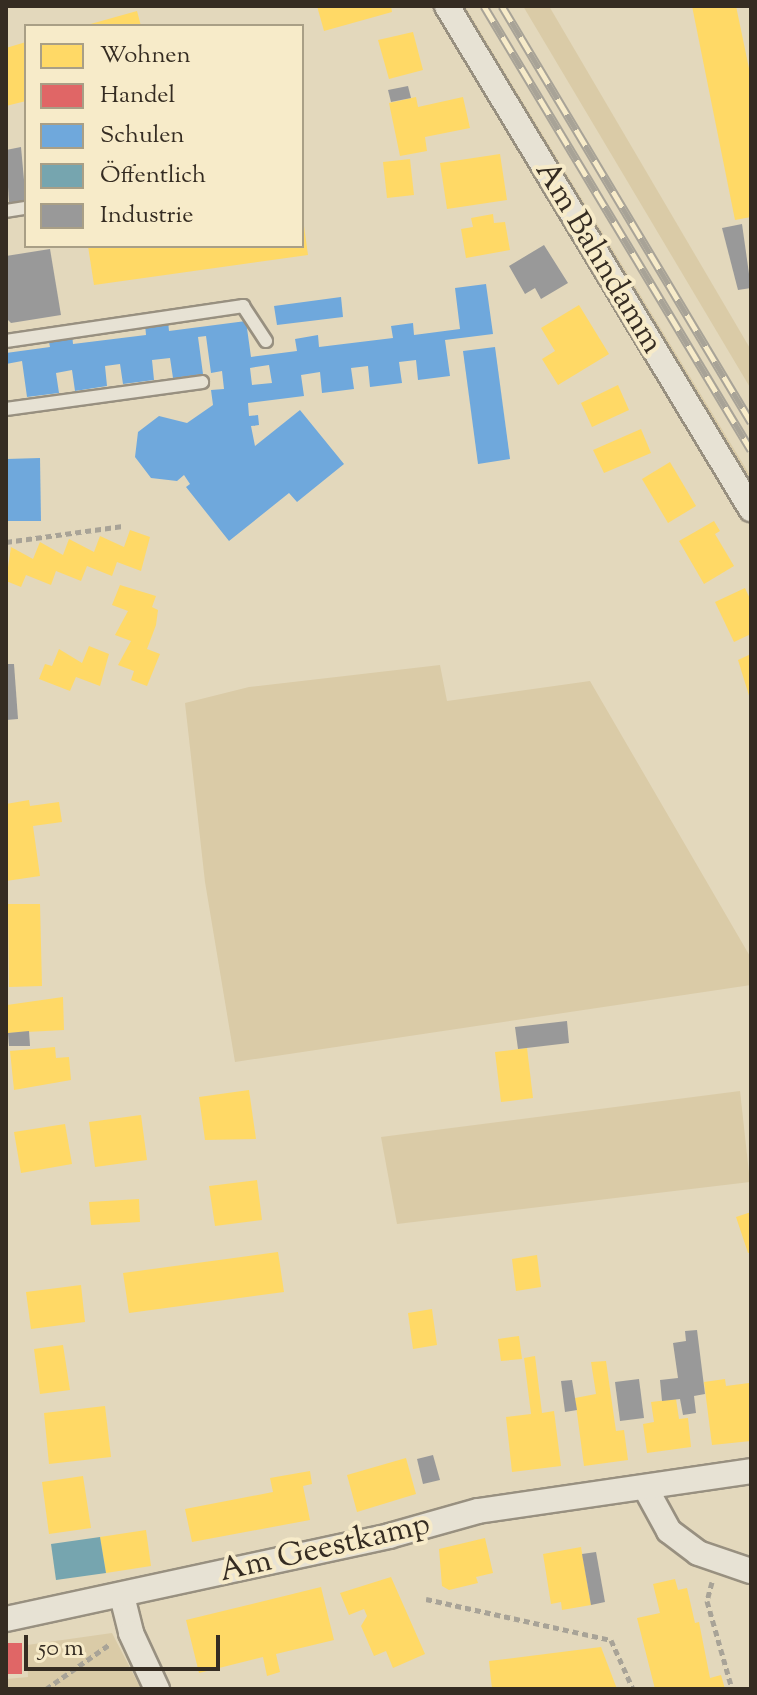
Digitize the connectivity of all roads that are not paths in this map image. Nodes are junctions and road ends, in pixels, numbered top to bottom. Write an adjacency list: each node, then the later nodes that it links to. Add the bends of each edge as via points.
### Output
1 (447, 6): 6 (street, Am Bahndamm)
2 (6, 341): 3 (lane, via 243,306)
3 (266, 341)
4 (202, 382): 5 (lane)
5 (6, 409)
6 (751, 509)
7 (751, 1471): 8 (street, Am Geestkamp)
8 (646, 1489): 9 (street, via 669,1531 718,1561); 10 (street, Am Geestkamp, via 478,1511)
9 (751, 1571)
10 (122, 1596): 11 (street, Am Geestkamp); 12 (street, via 131,1633)
11 (6, 1619)
12 (157, 1689)

